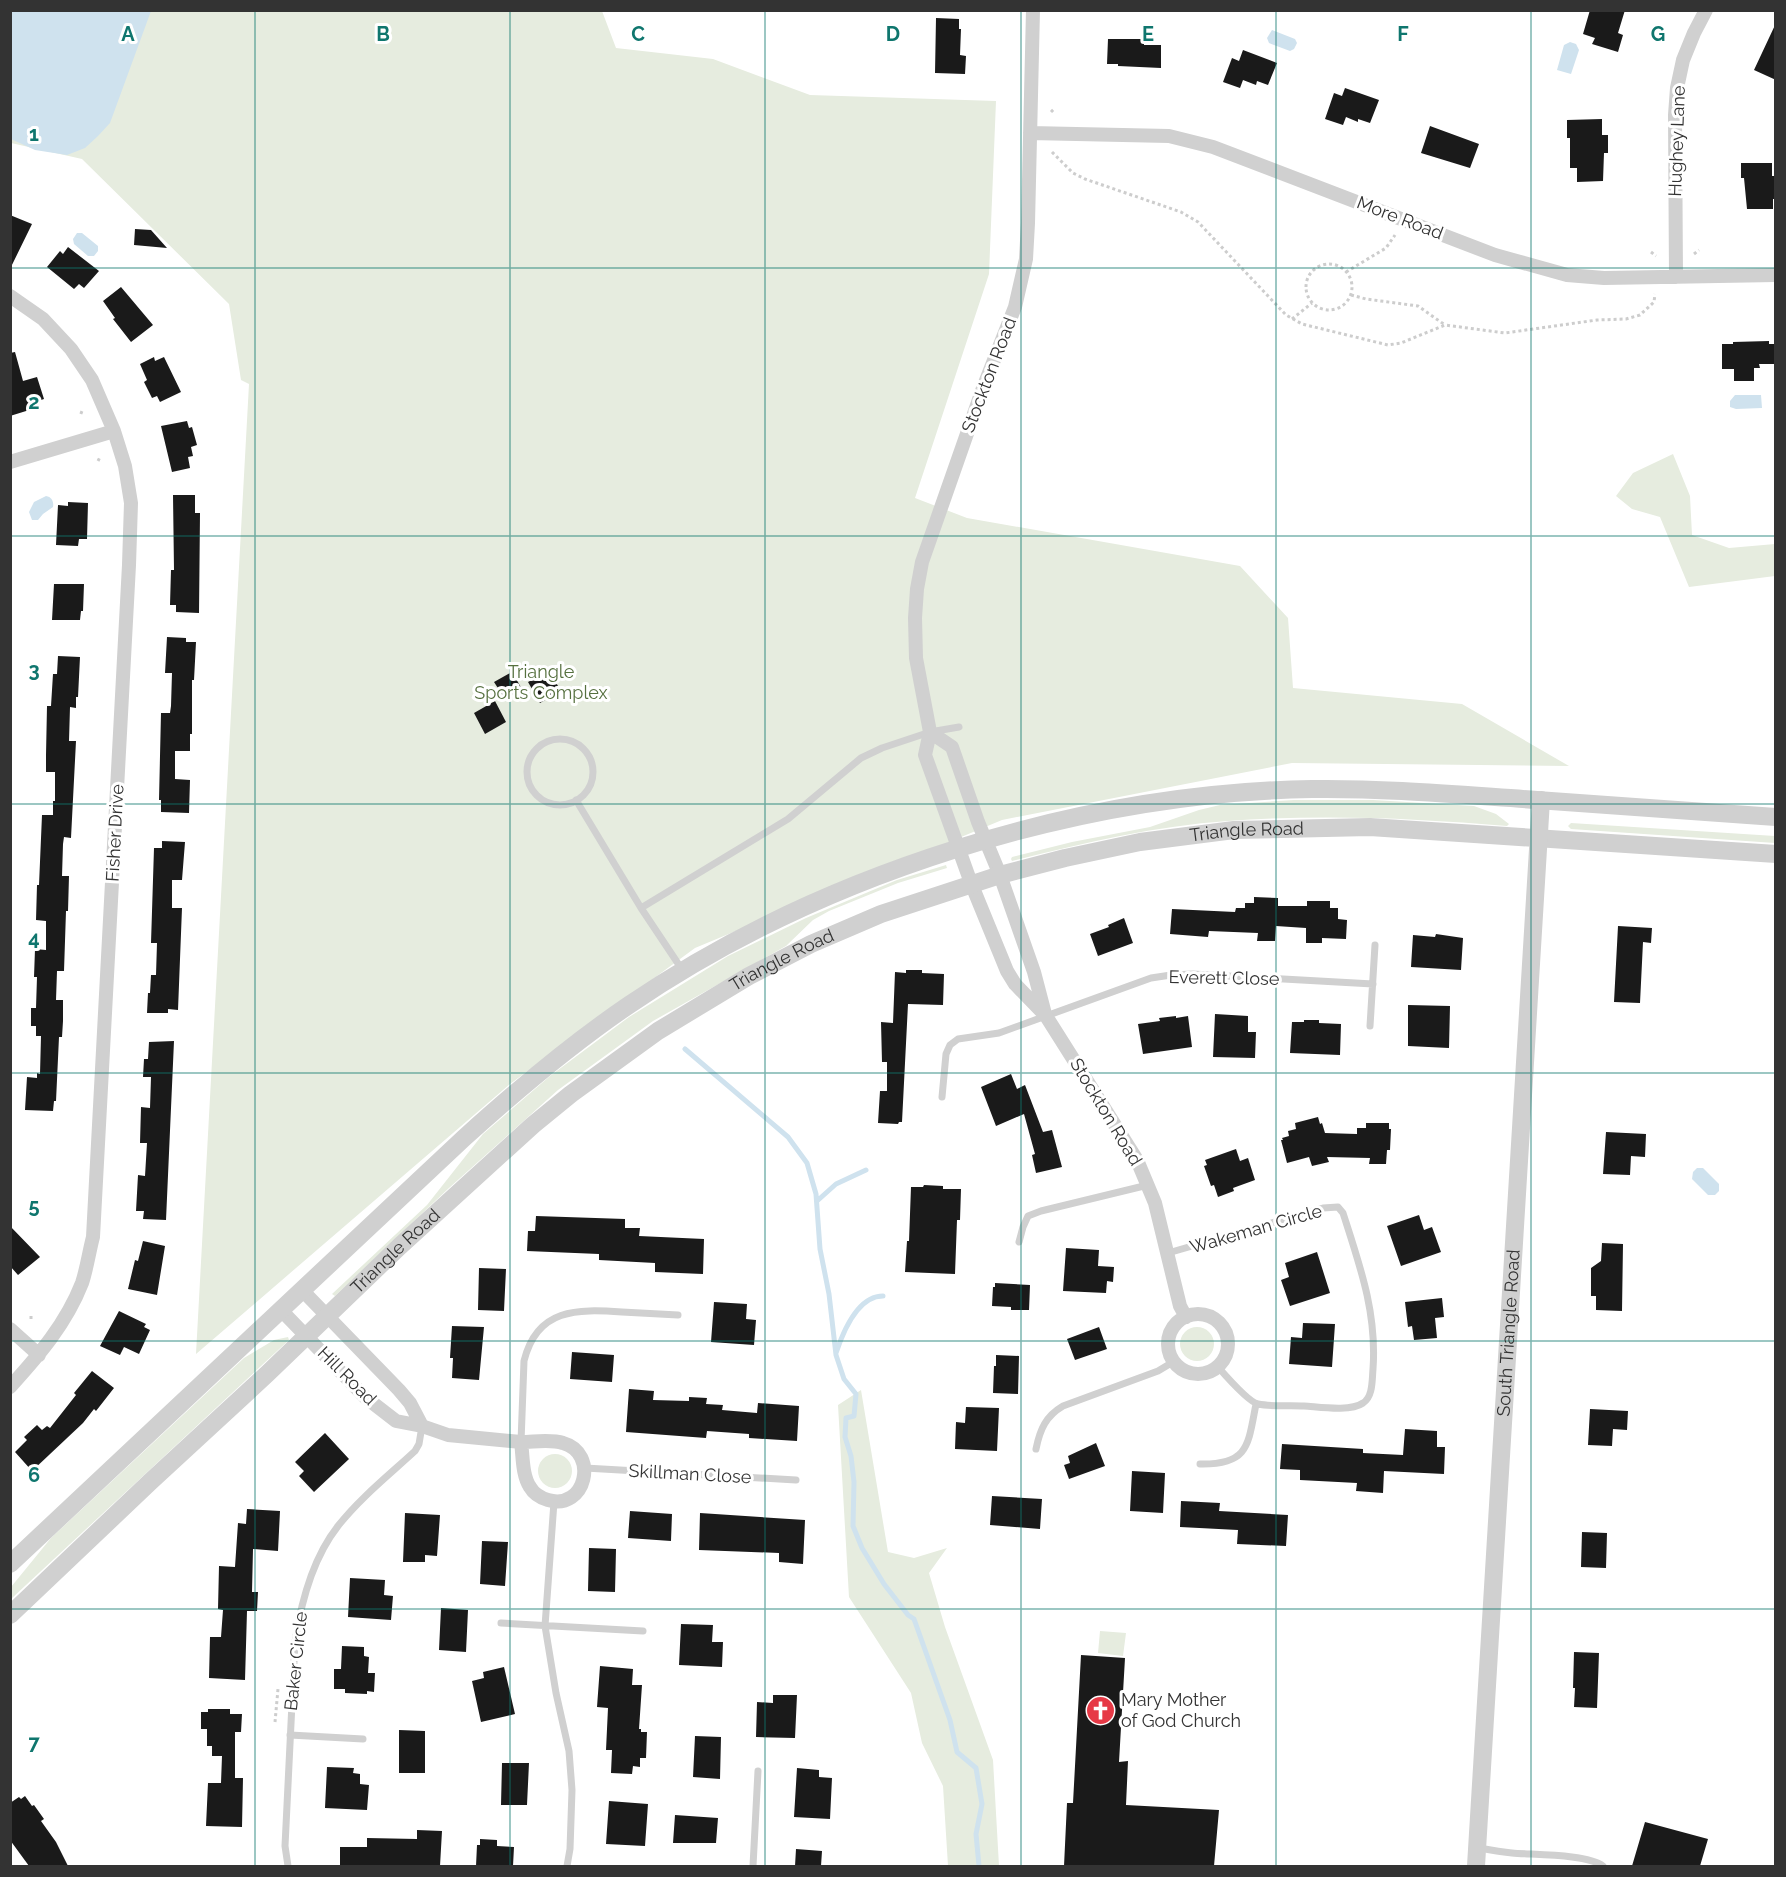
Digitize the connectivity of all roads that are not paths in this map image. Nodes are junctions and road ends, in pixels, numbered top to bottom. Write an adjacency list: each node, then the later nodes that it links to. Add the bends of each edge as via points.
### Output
1 (1033, 10): 3 (street, Stockton Road)
2 (1706, 10): 5 (street, Hughey Lane, via 1683,60 1677,88)
3 (1030, 133): 5 (street, More Road, via 1169,136 1213,147 1495,255 1567,275); 10 (street, Stockton Road, via 1026,259 1015,307 922,562 917,589 916,658)
4 (1776, 275): 5 (street, More Road)
5 (1676, 277)
6 (10, 296): 7 (street, Fisher Drive, via 43,320 71,349 92,380)
7 (114, 431): 8 (street); 37 (street, Fisher Drive, via 131,503 130,555 93,1237 83,1281 68,1314)
8 (10, 462)
9 (959, 727): 10 (lane)
10 (930, 732): 15 (street, Stockton Road, via 952,747); 16 (street, Stockton Road, via 925,754); 20 (lane, via 861,758 788,819)
11 (576, 801): 11 (lane, via 591,784 591,762 577,744 567,740 545,743 530,758 527,778 531,788 537,796 556,805); 20 (lane)
12 (1541, 801): 13 (street, Triangle Road); 14 (street, South Triangle Road); 15 (street, Triangle Road, via 1430,792 1311,789 1235,794 1109,811)
13 (1776, 817)
14 (1539, 838): 17 (street, Triangle Road); 18 (street, Triangle Road, via 1370,827 1234,830 1140,842); 57 (street, South Triangle Road)
15 (986, 840): 16 (street, Triangle Road); 18 (street, Stockton Road)
16 (959, 848): 19 (street, Stockton Road); 22 (street, Triangle Road, via 798,910)
17 (1776, 854)
18 (1000, 875): 19 (street, Triangle Road); 24 (street, Stockton Road)
19 (970, 883): 24 (street, Stockton Road, via 1007,971); 33 (street, Triangle Road, via 811,944 658,1031 533,1125)
20 (641, 908): 22 (lane)
21 (1375, 945): 23 (lane)
22 (683, 972): 30 (street, Triangle Road, via 631,1004 519,1088)
23 (1373, 984): 24 (lane, Everett Close, via 1171,975 1132,984); 25 (lane)
24 (1046, 1016): 26 (lane, Everett Close, via 999,1033 958,1039 950,1045); 27 (street, Stockton Road, via 1126,1140)
25 (1370, 1026)
26 (942, 1097)
27 (1148, 1185): 28 (lane, via 1028,1216); 29 (street, Stockton Road)
28 (1019, 1242)
29 (1168, 1253): 34 (street, Stockton Road); 41 (lane, Wakeman Circle, via 1323,1208 1338,1207 1343,1213 1370,1305 1374,1351 1370,1394 1361,1405 1353,1407)
30 (302, 1290): 31 (street, Triangle Road); 33 (street, Hill Road)
31 (281, 1310): 36 (street, Hill Road); 49 (street, Triangle Road)
32 (678, 1315): 43 (lane, via 586,1310 557,1316 542,1327 533,1337 524,1361)
33 (328, 1316): 36 (street, Triangle Road); 42 (street, Hill Road, via 399,1390)
34 (1186, 1317): 38 (street, via 1170,1334 1169,1353); 39 (street, via 1202,1315 1220,1323 1228,1348)
35 (10, 1329): 37 (street)
36 (307, 1336): 42 (street, Hill Road, via 365,1397 396,1421); 50 (street, Triangle Road)
37 (39, 1355): 40 (street, Fisher Drive)
38 (1173, 1362): 39 (street, via 1184,1372 1198,1375); 44 (lane, via 1056,1410 1043,1424)
39 (1218, 1367): 41 (lane)
40 (10, 1388)
41 (1256, 1404): 45 (lane, via 1248,1444 1241,1453 1229,1461)
42 (422, 1426): 43 (street, Hill Road, via 448,1435); 54 (lane, Baker Circle, via 415,1451 337,1527 306,1587 295,1642)
43 (521, 1442): 46 (street, Hill Road, via 564,1443 575,1449); 48 (street, via 529,1487 537,1496)
44 (1036, 1449)
45 (1200, 1464)
46 (585, 1468): 47 (lane, Skillman Close); 48 (street, via 583,1484 576,1495)
47 (796, 1480)
48 (554, 1502): 52 (lane)
49 (10, 1564)
50 (10, 1615)
51 (501, 1623): 52 (lane)
52 (545, 1626): 53 (lane); 59 (lane, via 572,1790)
53 (643, 1631)
54 (290, 1735): 55 (lane); 58 (lane, Baker Circle, via 285,1846)
55 (363, 1739)
56 (758, 1772): 60 (lane)
57 (1477, 1847): 61 (street, South Triangle Road); 62 (lane, via 1574,1858)
58 (288, 1866)
59 (567, 1866)
60 (753, 1866)
61 (1476, 1866)
62 (1603, 1866)

